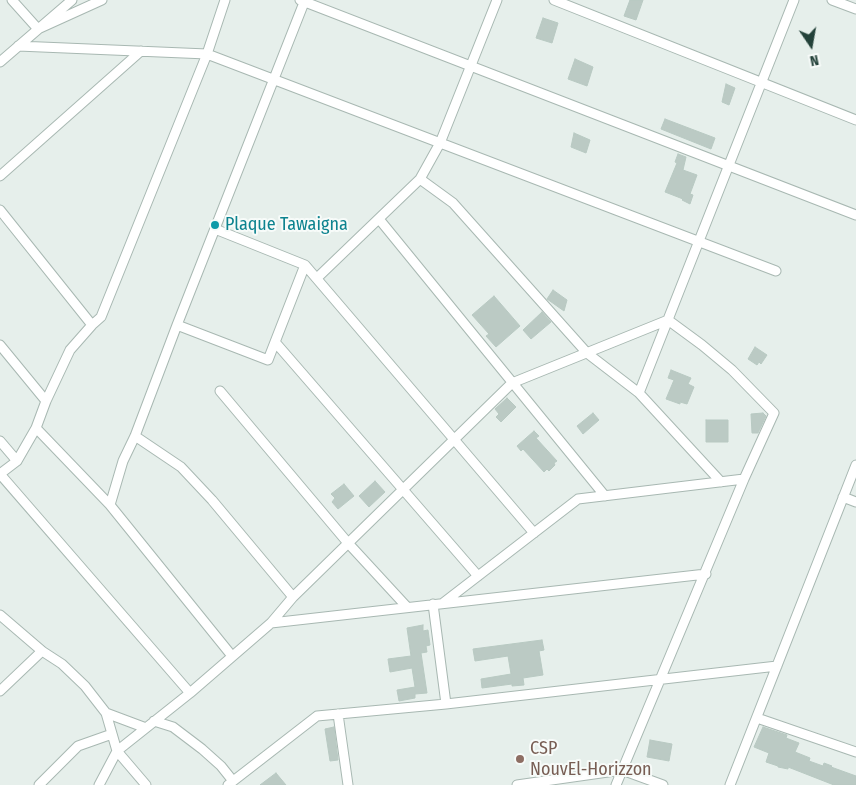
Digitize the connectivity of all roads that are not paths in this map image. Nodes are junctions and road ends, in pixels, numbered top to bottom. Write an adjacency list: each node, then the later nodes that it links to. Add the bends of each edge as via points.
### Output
1 (12, 0): 11 (street)
2 (72, 0): 11 (street)
3 (102, 0): 11 (street)
4 (225, 0): 14 (street)
5 (497, 0): 16 (street)
6 (554, 0): 18 (street)
7 (794, 0): 18 (street)
8 (832, 0): 10 (street)
9 (303, 1): 16 (street); 17 (street)
10 (856, 9)
11 (38, 29): 12 (street)
12 (18, 46): 13 (street); 15 (street)
13 (141, 51): 14 (street); 22 (street)
14 (207, 54): 17 (street); 33 (street, via 101,318)
15 (0, 62)
16 (471, 66): 20 (street); 21 (street)
17 (274, 80): 20 (street); 27 (street)
18 (762, 83): 19 (street); 21 (street)
19 (856, 120)
20 (440, 144): 23 (street); 28 (street)
21 (729, 166): 25 (street); 28 (street)
22 (0, 176)
23 (420, 179): 26 (street); 37 (street, via 453,203)
24 (0, 210): 33 (street)
25 (856, 215)
26 (379, 219): 31 (street); 38 (street)
27 (214, 229): 29 (street); 34 (street)
28 (699, 242): 30 (street); 32 (street)
29 (305, 265): 31 (street); 35 (street)
30 (776, 271)
31 (317, 278): 44 (street)
32 (668, 320): 37 (street); 40 (street); 49 (street, via 732,370 774,412)
33 (92, 325): 41 (street, via 70,350)
34 (177, 325): 35 (street, via 268,360); 43 (street)
35 (275, 342): 51 (street)
36 (0, 345): 41 (street)
37 (587, 353): 38 (street); 40 (street)
38 (512, 383): 44 (street); 52 (street)
39 (220, 391): 57 (street)
40 (639, 393): 50 (street)
41 (46, 401): 42 (street)
42 (36, 428): 46 (street); 55 (street)
43 (135, 436): 55 (street, via 123,461); 60 (street, via 181,467)
44 (454, 439): 51 (street); 56 (street)
45 (0, 441): 46 (street)
46 (17, 460): 48 (street)
47 (856, 464): 53 (street)
48 (0, 474): 70 (street)
49 (744, 479): 50 (street); 58 (street)
50 (721, 482): 52 (street)
51 (403, 489): 57 (street); 59 (street)
52 (605, 496): 56 (street, via 578,499)
53 (843, 497): 54 (street); 67 (street)
54 (856, 502)
55 (110, 505): 66 (street)
56 (534, 533): 59 (street)
57 (348, 543): 60 (street); 62 (street)
58 (706, 574): 61 (street); 68 (street)
59 (478, 576): 61 (street)
60 (293, 598): 64 (street)
61 (438, 604): 62 (street); 71 (street)
62 (407, 607): 64 (street)
63 (0, 615): 65 (street)
64 (271, 623): 66 (street)
65 (42, 651): 69 (street); 72 (street, via 62,664 85,686)
66 (232, 656): 70 (street)
67 (777, 666): 68 (street); 74 (street)
68 (660, 678): 71 (street); 80 (street)
69 (0, 691)
70 (190, 693): 75 (street)
71 (446, 704): 73 (street)
72 (106, 713): 76 (street); 77 (street)
73 (338, 714): 81 (street, via 317,716); 85 (street)
74 (757, 718): 79 (street); 89 (street)
75 (154, 722): 76 (street); 81 (street, via 173,727 202,749 221,766)
76 (146, 728): 78 (street)
77 (112, 734): 78 (street); 82 (street, via 78,746)
78 (117, 751): 83 (street); 84 (street)
79 (856, 752)
80 (622, 770): 86 (street); 87 (street); 88 (street)
81 (231, 783)
82 (39, 785)
83 (99, 785)
84 (146, 785)
85 (348, 785)
86 (517, 785)
87 (616, 785)
88 (663, 785)
89 (730, 785)

